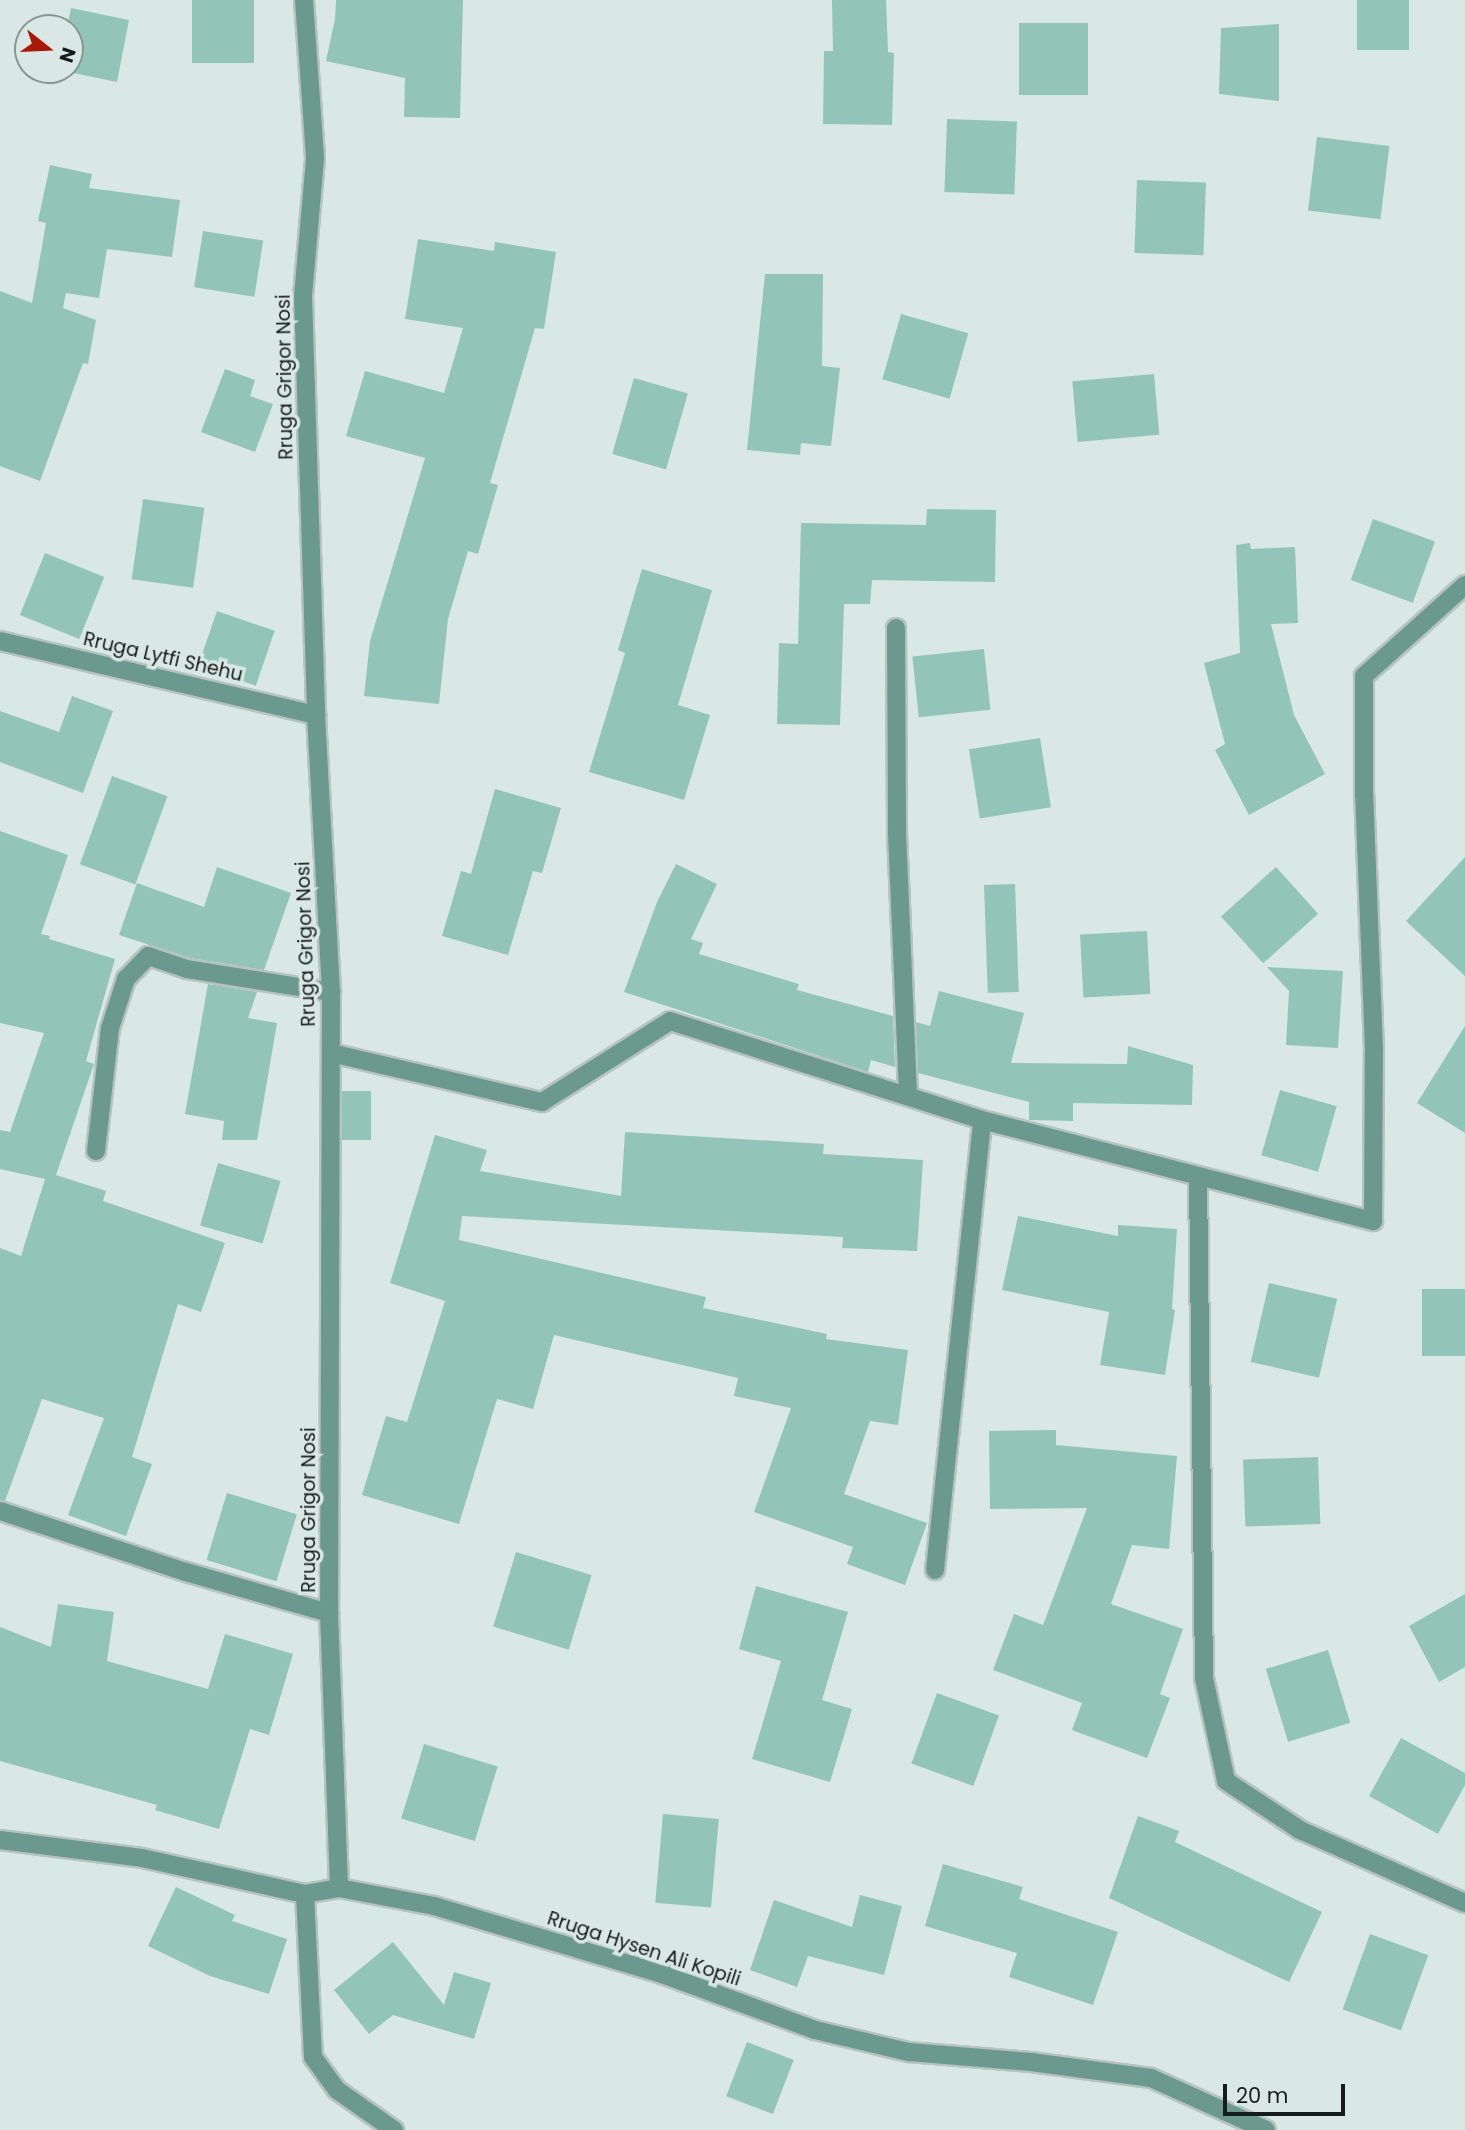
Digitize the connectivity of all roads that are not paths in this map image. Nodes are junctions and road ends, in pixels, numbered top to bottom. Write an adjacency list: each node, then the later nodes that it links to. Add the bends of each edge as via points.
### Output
1 (304, 0): 5 (street, Rruga Grigor Nosi, via 315,159 303,296)
2 (1465, 585): 11 (street, via 1364,676 1374,1050 1373,1221)
3 (897, 628): 8 (street, via 897,832)
4 (0, 641): 5 (street, Rruga Lytfi Shehu)
5 (316, 715): 6 (street, Rruga Grigor Nosi)
6 (331, 992): 7 (street, Rruga Grigor Nosi); 10 (street, via 187,969 148,956 126,979 110,1028)
7 (331, 1053): 8 (street, via 542,1102 670,1021); 14 (street, Rruga Grigor Nosi)
8 (908, 1094): 9 (street)
9 (982, 1119): 11 (street); 13 (street)
10 (96, 1151)
11 (1198, 1177): 18 (street, via 1204,1678 1226,1781 1300,1830)
12 (0, 1511): 14 (street)
13 (935, 1570)
14 (329, 1613): 16 (street, Rruga Grigor Nosi)
15 (0, 1840): 17 (street, Rruga Hysen Ali Kopili, via 142,1858)
16 (339, 1888): 17 (street, Rruga Hysen Ali Kopili); 20 (street, Rruga Hysen Ali Kopili, via 434,1906 662,1974 815,2030 909,2052 1151,2078)
17 (304, 1894): 19 (street, via 313,2057 337,2090)
18 (1465, 1903)
19 (394, 2130)
20 (1266, 2130)

